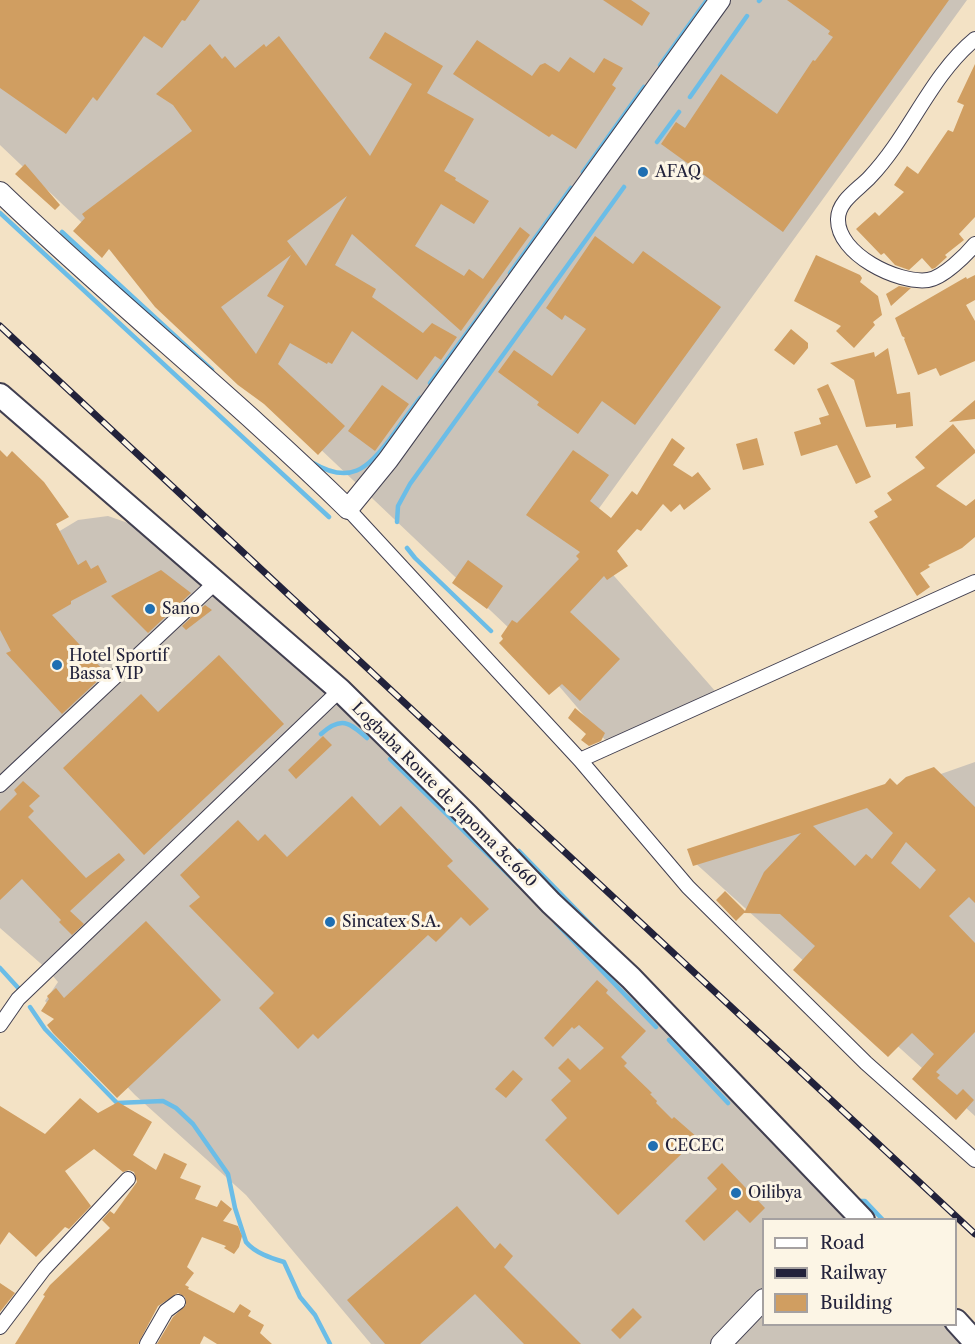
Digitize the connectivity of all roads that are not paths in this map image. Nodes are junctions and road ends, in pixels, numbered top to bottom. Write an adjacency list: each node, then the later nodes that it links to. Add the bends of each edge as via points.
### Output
1 (720, 0): 6 (street, via 388,460)
2 (975, 39): 4 (street, via 945,70 894,148 845,201 837,217 839,232 859,257 905,278 930,280)
3 (0, 192): 6 (street, via 290,452)
4 (975, 244)
5 (3, 403): 7 (main road, Logbaba Route de Japoma 3c.660)
6 (348, 509): 10 (street)
7 (216, 582): 9 (main road, Logbaba Route de Japoma 3c.660); 11 (street)
8 (975, 582): 10 (street)
9 (340, 690): 12 (street, via 18,999); 15 (main road, Logbaba Route de Japoma 3c.660, via 631,978)
10 (580, 760): 13 (street, via 688,886 866,1063)
11 (0, 784)
12 (0, 1025)
13 (975, 1160)
14 (128, 1179): 19 (street, via 44,1269)
15 (851, 1215)
16 (762, 1301): 22 (street)
17 (178, 1302): 21 (street, via 166,1311)
18 (957, 1322): 20 (main road)
19 (0, 1327)
20 (975, 1342)
21 (147, 1344)
22 (721, 1344)

